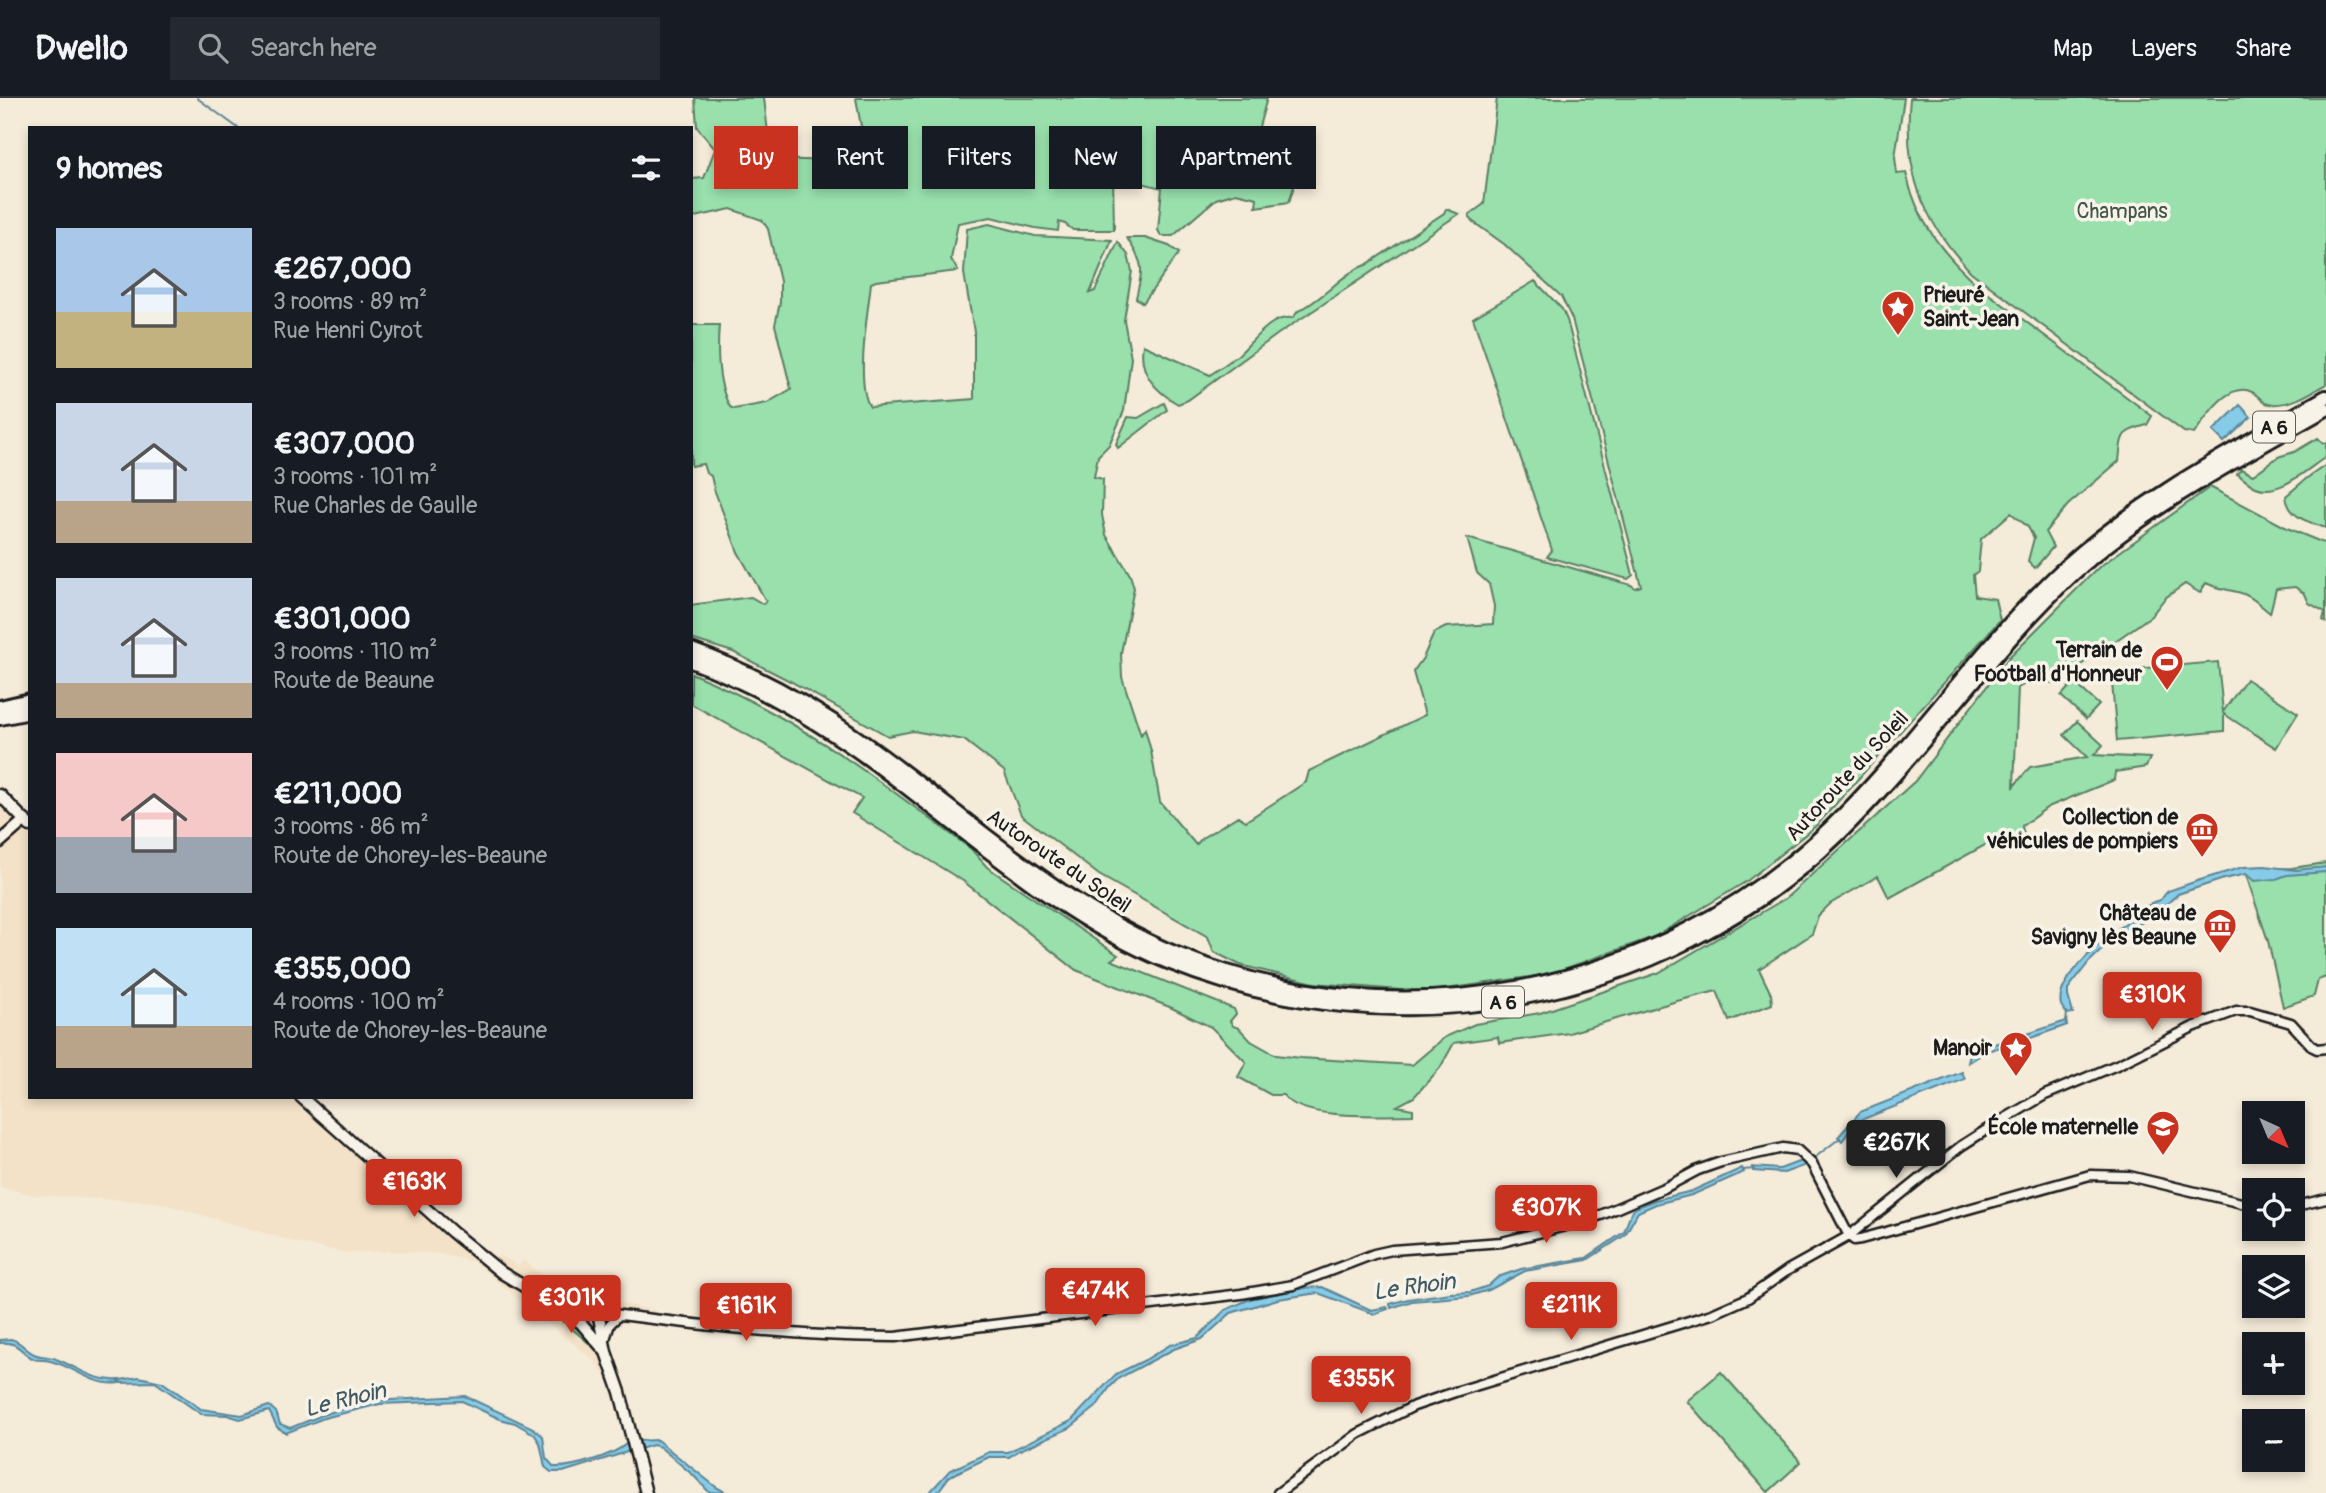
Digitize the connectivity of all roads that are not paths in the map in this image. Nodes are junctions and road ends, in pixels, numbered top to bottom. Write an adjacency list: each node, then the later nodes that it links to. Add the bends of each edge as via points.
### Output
1 (2326, 397): 3 (highway, Autoroute du Soleil / A 6)
2 (2326, 409): 3 (highway, Autoroute du Soleil / A 6)
3 (2226, 460): 4 (highway, Autoroute du Soleil / A 6)
4 (2211, 469): 5 (highway, Autoroute du Soleil / A 6, via 2119,523 2060,572 1997,637 1861,796 1808,848 1760,886 1699,925 1621,960 1550,982 1489,993 1413,999 1327,994 1231,973 1163,948 1057,888 813,709 758,678); 6 (highway, Autoroute du Soleil / A 6, via 2067,580 1997,653 1869,803 1777,887 1714,928 1648,961 1566,989 1491,1004 1413,1010 1326,1004 1252,990 1166,961 1051,897 828,731 754,688)
5 (693, 651)
6 (693, 662)
7 (28, 700): 8 (highway)
8 (0, 707)
9 (28, 712): 10 (highway)
10 (0, 718)
11 (0, 795): 12 (main road)
12 (27, 823): 13 (main road)
13 (0, 842)
14 (2326, 1048): 19 (street, via 2313,1047 2293,1025 2258,1013 2236,1011 2193,1027 2045,1095 1966,1142)
15 (302, 1099): 20 (main road, via 483,1258 519,1285)
16 (2326, 1199): 18 (street)
17 (2242, 1203): 19 (street, via 2129,1176 2090,1175 1861,1239)
18 (2305, 1204)
19 (1849, 1237): 22 (street, via 1812,1164 1797,1150 1774,1149 1698,1170 1573,1224 1502,1242 1392,1250 1309,1280 1189,1302 895,1337 846,1337); 27 (street, via 1748,1298 1712,1314 1414,1406 1348,1440)
20 (552, 1301): 21 (main road); 23 (main road)
21 (596, 1312): 22 (street); 23 (main road, via 588,1318); 24 (main road)
22 (619, 1315): 24 (street)
23 (588, 1331): 25 (main road)
24 (605, 1339): 25 (main road)
25 (606, 1352): 26 (main road)
26 (646, 1493)
27 (1278, 1493)

